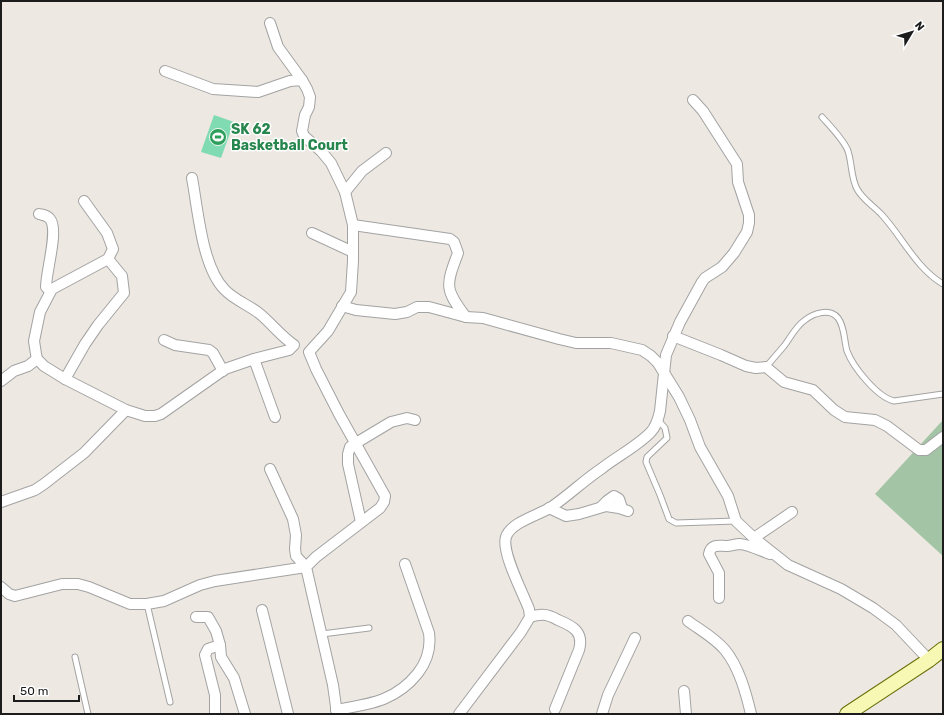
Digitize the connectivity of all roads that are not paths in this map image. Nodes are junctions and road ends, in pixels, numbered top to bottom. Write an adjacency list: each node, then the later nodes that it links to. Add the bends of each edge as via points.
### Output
1 (270, 23): 3 (street, via 278,47)
2 (165, 71): 3 (street, via 200,85 258,92 290,81)
3 (302, 80): 8 (street, via 310,97 302,131 331,162)
4 (693, 100): 19 (street, via 704,111 737,164 738,182 750,223 728,261 702,282)
5 (822, 116): 15 (lane, via 846,147 856,189 881,214 920,265)
6 (386, 153): 8 (street, via 362,171)
7 (192, 178): 21 (street, via 202,233 217,280 227,292 256,311)
8 (345, 192): 11 (street)
9 (84, 201): 14 (street, via 111,241 113,249)
10 (38, 214): 16 (street, via 49,217 52,221 53,239 46,287)
11 (353, 225): 13 (street); 18 (street, via 450,239 454,242 458,253 450,275 449,291)
12 (312, 233): 13 (street)
13 (353, 252): 17 (street, via 351,292)
14 (108, 259): 16 (street); 28 (street, via 122,276 124,293 98,325)
15 (943, 284)
16 (52, 289): 23 (street, via 38,319 34,341)
17 (342, 306): 18 (street, via 395,314 429,307); 22 (street, via 328,331)
18 (466, 317): 27 (street, via 489,320 559,339 611,343 642,350 658,363)
19 (673, 336): 25 (street, via 746,366); 27 (street, via 666,355)
20 (164, 340): 26 (street, via 175,345 209,350)
21 (294, 345): 22 (street); 24 (street, via 289,350)
22 (309, 352): 36 (street)
23 (37, 359): 28 (street); 29 (street, via 28,366 14,370)
24 (254, 359): 26 (street); 32 (street)
25 (766, 367): 30 (lane, via 804,320 826,312 841,322 848,352 855,365 875,390 888,400); 35 (street, via 784,382 813,390 845,417 875,420 919,450 926,450)
26 (223, 371): 31 (street, via 161,414 145,416)
27 (664, 373): 34 (street); 42 (street, via 679,397 700,447 728,496)
28 (65, 379): 31 (street)
29 (1, 381)
30 (943, 394)
31 (126, 410): 38 (street, via 84,453 44,484 35,490)
32 (276, 418)
33 (415, 420): 36 (street, via 407,418 391,422)
34 (658, 420): 39 (street, via 642,439); 42 (lane, via 665,428 667,438 646,457 646,462 669,519 676,523)
35 (943, 437)
36 (356, 443): 43 (street, via 350,448 348,459); 43 (street, via 385,496 380,508)
37 (270, 469): 47 (street, via 293,519 296,556)
38 (1, 502)
39 (549, 508): 40 (street, via 566,516 573,516 601,506 614,496 619,499); 53 (street, via 514,527 505,538 507,556 529,608)
40 (625, 510)
41 (792, 512): 44 (street)
42 (736, 521): 44 (street)
43 (362, 522): 47 (street)
44 (754, 538): 45 (street)
45 (776, 556): 49 (street, via 739,544 713,547 709,554 719,573); 61 (street, via 788,565 841,589 873,608 896,625)
46 (404, 564): 65 (street, via 429,633 431,644 428,656 412,680 389,698)
47 (306, 567): 50 (street, via 216,581 200,585 164,601); 56 (street)
48 (1, 587): 50 (street, via 15,596 62,584 78,584 130,604)
49 (719, 598)
50 (147, 604): 63 (lane)
51 (262, 610): 69 (street)
52 (196, 617): 58 (street, via 208,617)
53 (530, 617): 64 (street, via 541,614 552,617 568,624 580,636 579,650); 70 (street)
54 (688, 621): 73 (street, via 715,641 733,662)
55 (369, 628): 56 (lane)
56 (322, 634): 65 (street)
57 (635, 638): 71 (street, via 608,695)
58 (220, 645): 67 (street, via 208,649 205,655 215,695); 68 (street, via 221,657 234,678)
59 (943, 649): 61 (main road)
60 (75, 657): 66 (lane)
61 (929, 660): 74 (main road)
62 (684, 691): 72 (street)
63 (170, 702)
64 (555, 709)
65 (337, 712)
66 (88, 714)
67 (215, 714)
68 (245, 714)
69 (288, 714)
70 (459, 714)
71 (602, 714)
72 (686, 714)
73 (751, 714)
74 (847, 714)

